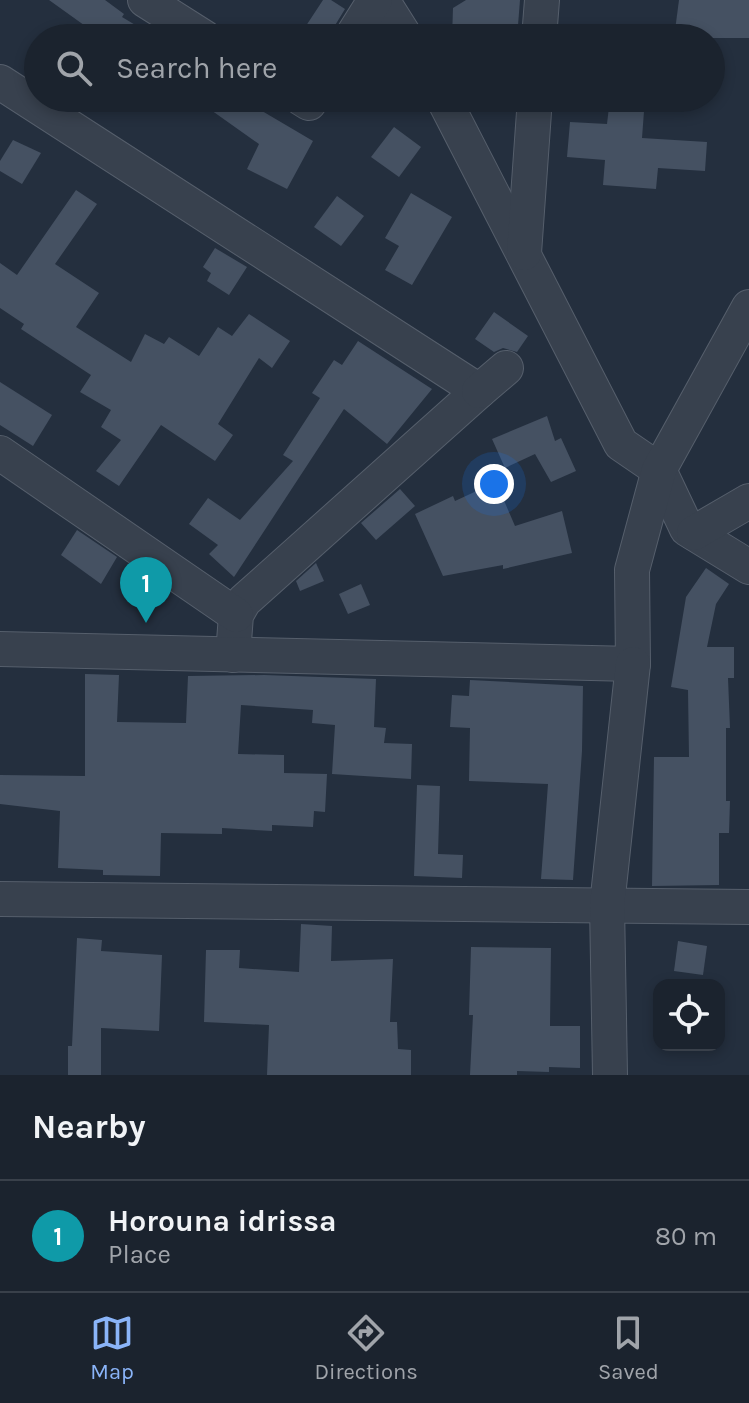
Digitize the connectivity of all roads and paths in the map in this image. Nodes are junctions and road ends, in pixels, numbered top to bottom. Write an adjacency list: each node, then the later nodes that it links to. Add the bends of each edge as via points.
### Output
1 (145, 0): 5 (street)
2 (375, 0): 6 (street)
3 (382, 0): 7 (street)
4 (542, 0): 8 (street)
5 (183, 24)
6 (360, 24)
7 (397, 24)
8 (540, 24)
9 (0, 82): 10 (street)
10 (24, 97)
11 (47, 112): 17 (street)
12 (450, 112): 14 (street)
13 (534, 112): 14 (street)
14 (524, 253): 19 (street, via 621,444)
15 (749, 307): 19 (street)
16 (506, 368): 17 (street)
17 (479, 391): 23 (street, via 244,601)
18 (0, 453): 23 (street)
19 (659, 470): 21 (street, via 687,529); 26 (street, via 632,570)
20 (749, 501): 21 (street)
21 (694, 533): 22 (street)
22 (749, 567)
23 (236, 615): 25 (street)
24 (0, 649): 25 (street)
25 (233, 655): 26 (street)
26 (633, 664): 28 (street)
27 (0, 899): 28 (street)
28 (607, 905): 29 (street); 30 (street)
29 (749, 907)
30 (610, 1075)

